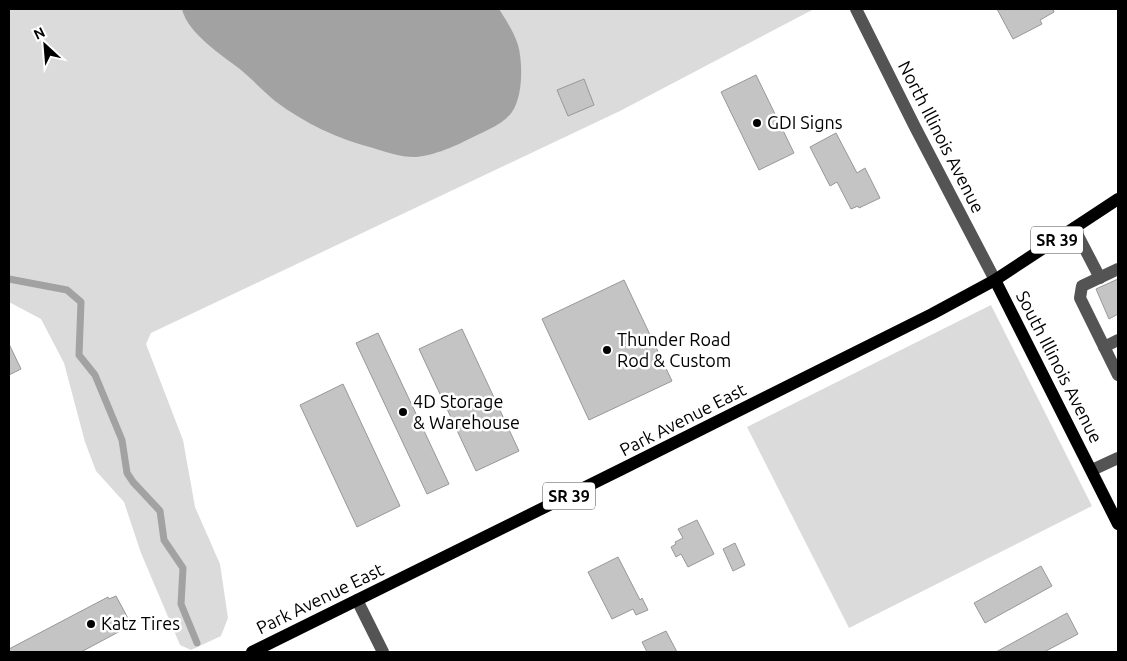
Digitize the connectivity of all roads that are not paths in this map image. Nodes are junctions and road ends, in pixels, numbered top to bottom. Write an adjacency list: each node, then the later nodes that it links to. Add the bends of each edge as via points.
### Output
1 (856, 9): 6 (street, North Illinois Avenue)
2 (1118, 199): 3 (main road, Park Avenue East / SR 39)
3 (1074, 228): 5 (street); 6 (main road, Park Avenue East / SR 39)
4 (1118, 269): 5 (street)
5 (1100, 278): 8 (street, via 1082,286 1080,298)
6 (996, 280): 11 (main road, South Illinois Avenue); 13 (main road, Park Avenue East / SR 39)
7 (1118, 340): 8 (street)
8 (1104, 347): 9 (street)
9 (1118, 375)
10 (1118, 458): 11 (street)
11 (1092, 470): 12 (main road, South Illinois Avenue)
12 (1118, 524)
13 (357, 600): 14 (main road, Park Avenue East / SR 39); 15 (street)
14 (252, 652)
15 (383, 652)

